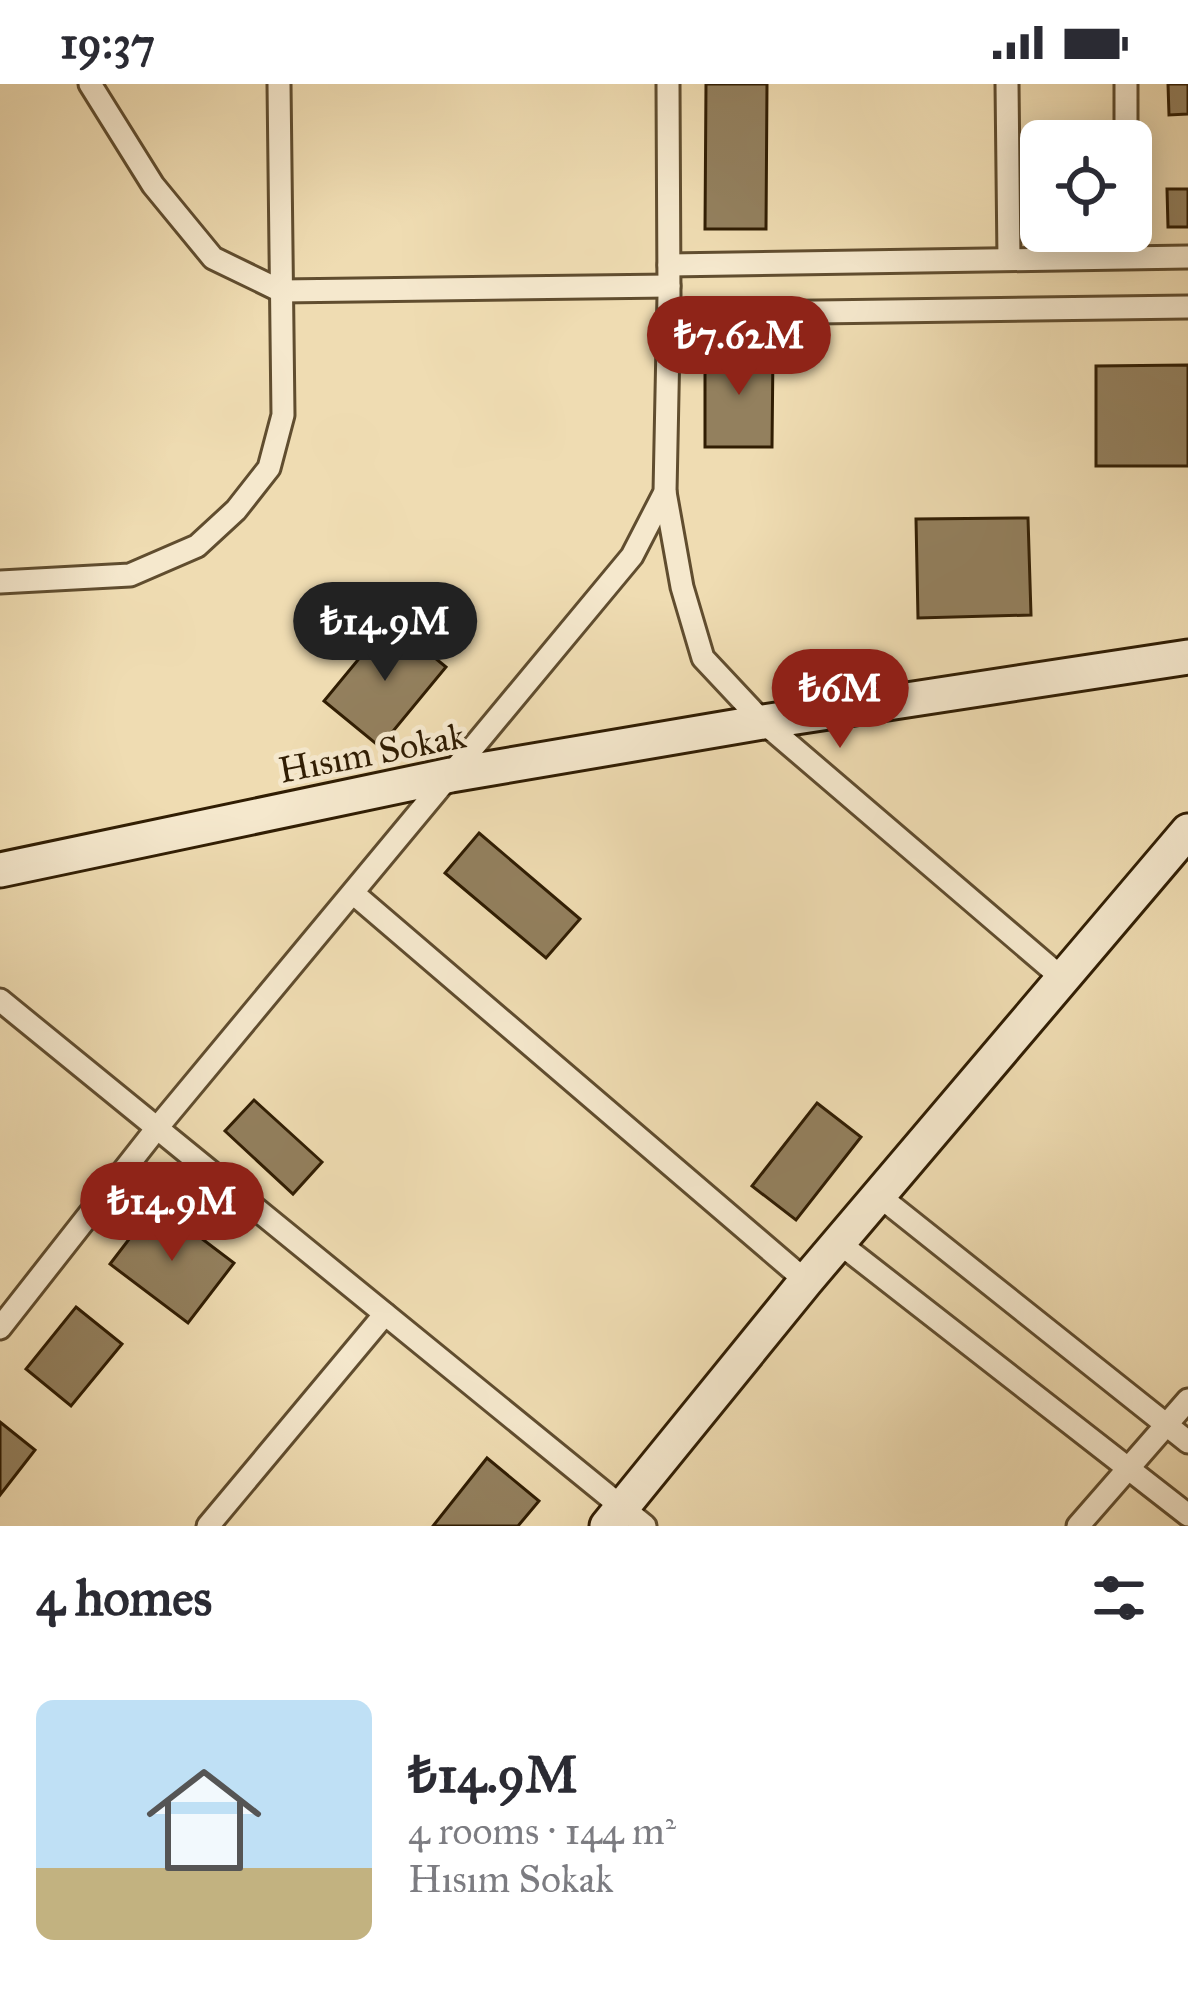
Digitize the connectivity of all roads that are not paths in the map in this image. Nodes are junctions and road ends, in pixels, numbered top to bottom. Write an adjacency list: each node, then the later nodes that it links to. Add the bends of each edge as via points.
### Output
1 (90, 84): 12 (street, via 153,184 213,257)
2 (279, 84): 12 (street)
3 (668, 84): 11 (street)
4 (1007, 84): 10 (street)
5 (1126, 84): 6 (street)
6 (1126, 120)
7 (1126, 252): 8 (street)
8 (1126, 257): 9 (street); 10 (street)
9 (1188, 257)
10 (1009, 260): 11 (street)
11 (669, 275): 12 (street); 14 (street)
12 (281, 291): 16 (street, via 283,416 269,468 236,510 197,546 130,575)
13 (1188, 307): 14 (street)
14 (669, 314): 15 (street)
15 (664, 492): 18 (street, via 703,658); 19 (street, via 632,556)
16 (0, 582)
17 (1188, 657): 18 (street, Hısım Sokak)
18 (763, 722): 19 (street, Hısım Sokak); 23 (street)
19 (451, 775): 21 (street, Hısım Sokak); 22 (street)
20 (1188, 831): 23 (street)
21 (0, 869)
22 (353, 892): 25 (street); 28 (street)
23 (1062, 978): 26 (street)
24 (0, 1000): 25 (street)
25 (158, 1128): 29 (street); 30 (street)
26 (878, 1195): 27 (street); 32 (street)
27 (838, 1242): 28 (street); 34 (street)
28 (806, 1281): 36 (street)
29 (385, 1314): 36 (street); 37 (street)
30 (0, 1328)
31 (1188, 1400): 32 (street)
32 (1168, 1425): 33 (street); 34 (street)
33 (1188, 1442)
34 (1129, 1469): 35 (street); 38 (street)
35 (1188, 1515)
36 (625, 1520)
37 (208, 1526)
38 (1078, 1526)

